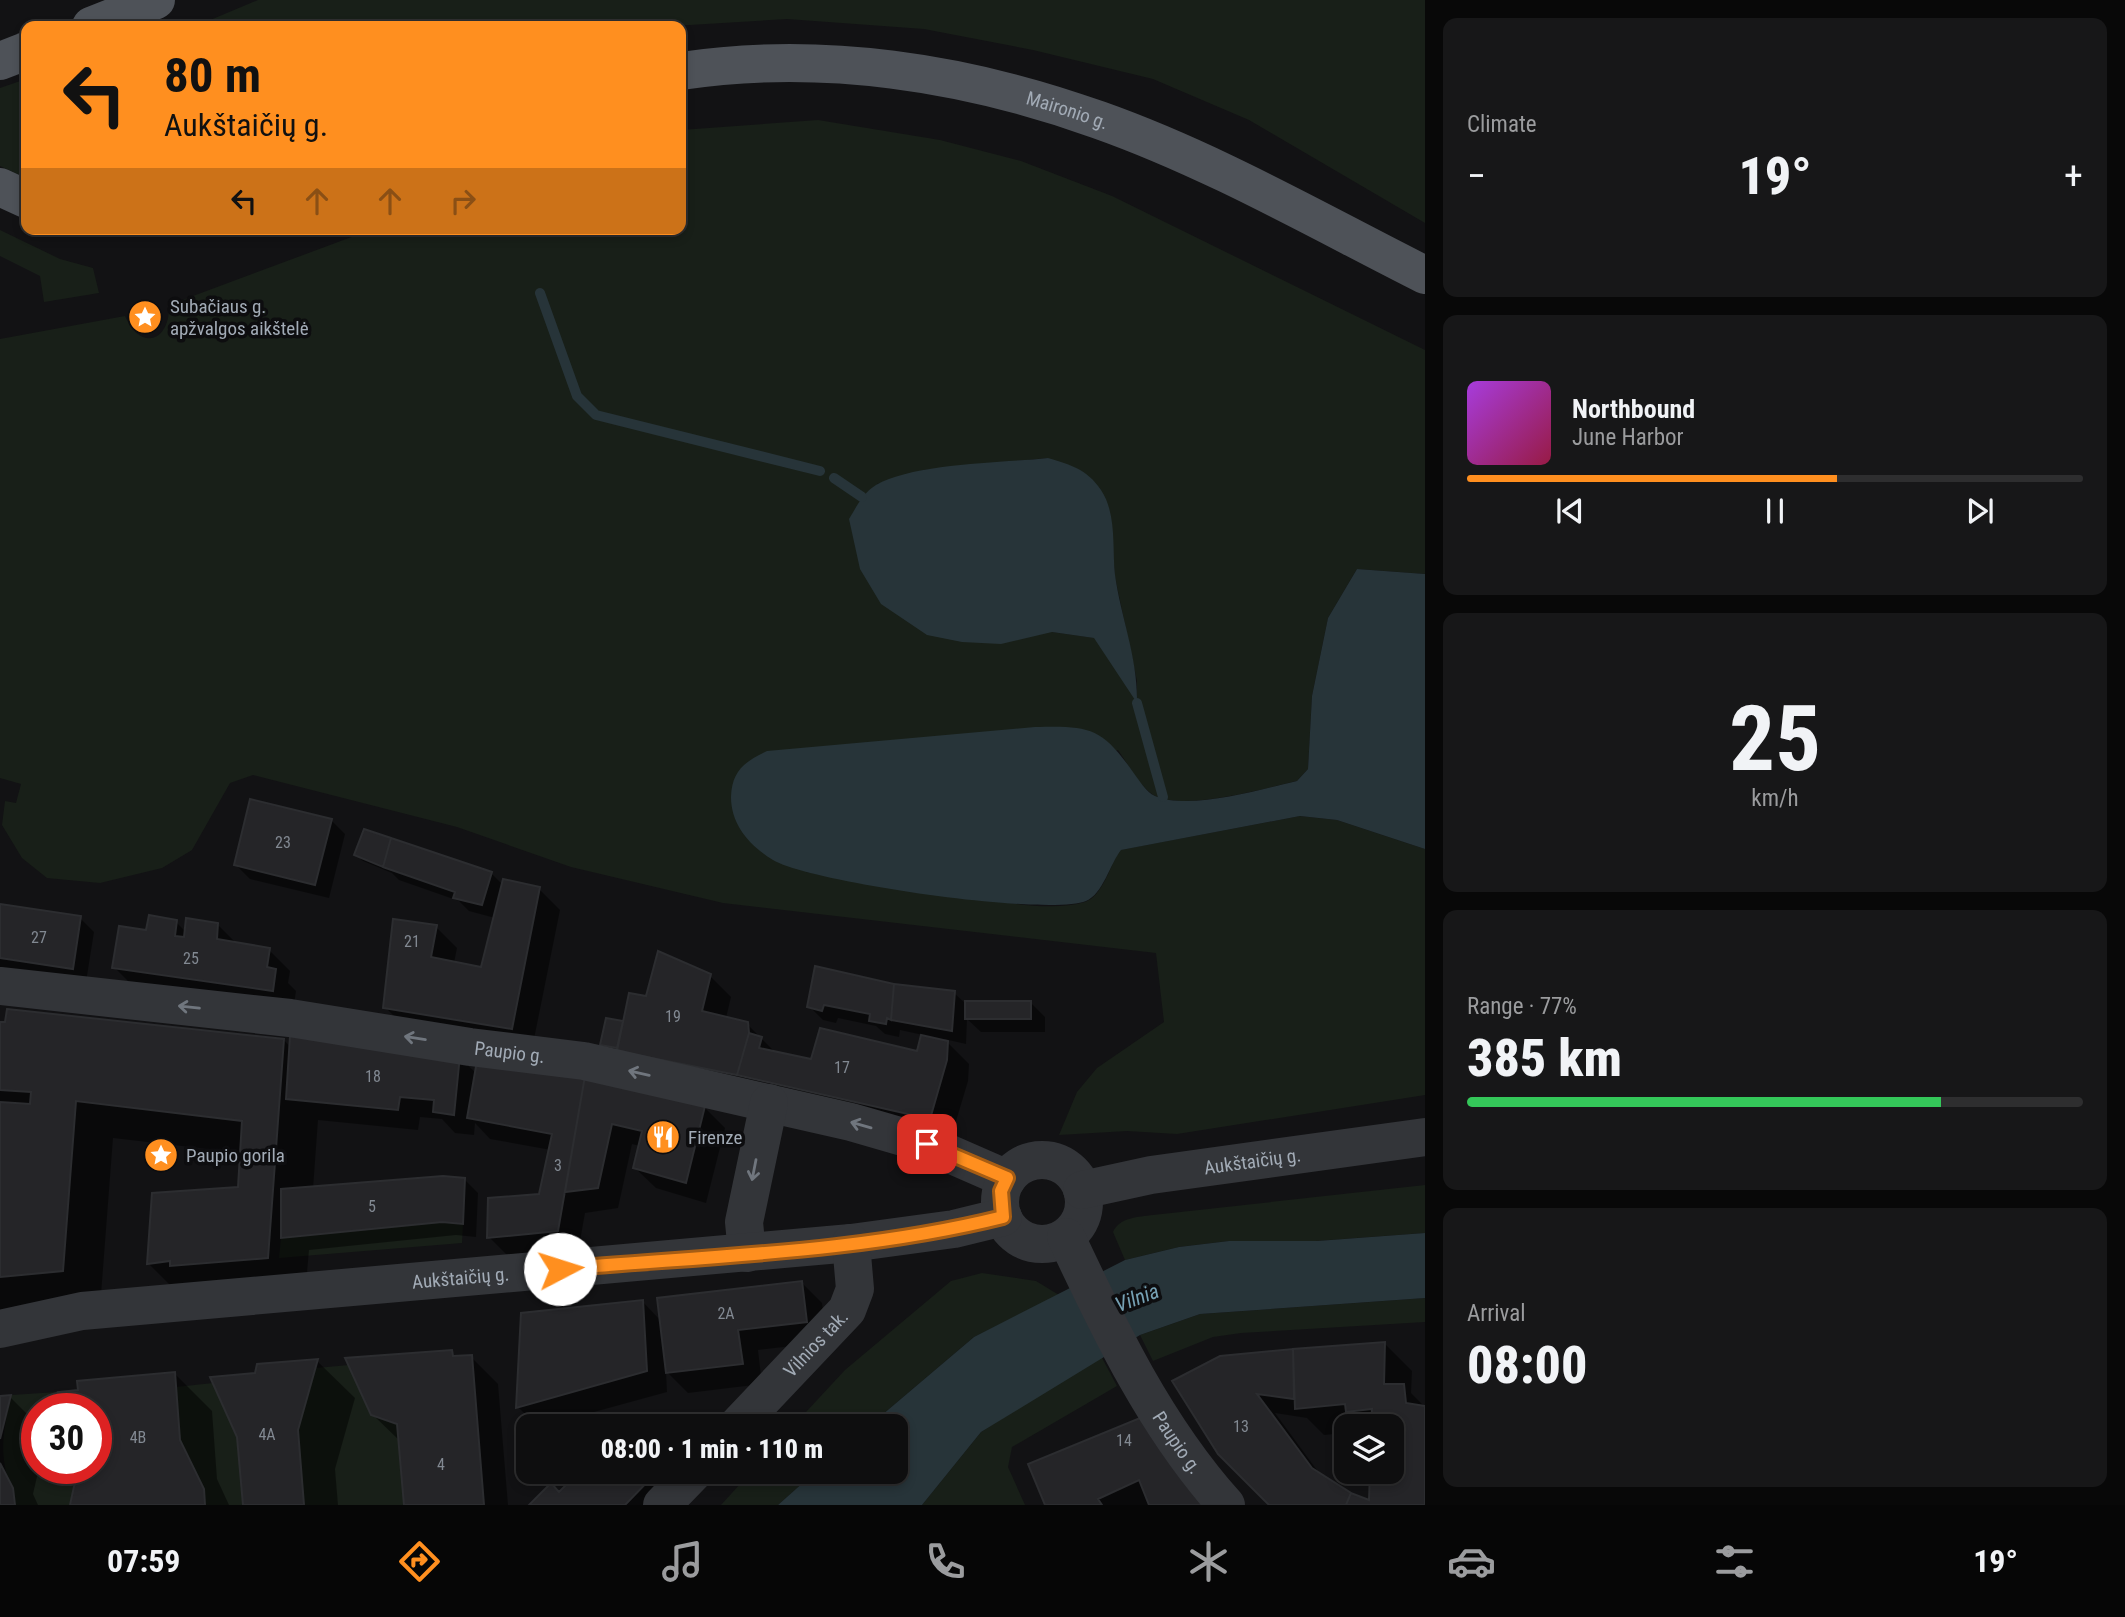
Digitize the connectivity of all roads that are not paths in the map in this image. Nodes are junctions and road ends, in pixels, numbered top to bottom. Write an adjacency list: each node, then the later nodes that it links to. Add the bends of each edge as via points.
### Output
1 (156, 0): 2 (main road)
2 (104, 21)
3 (21, 53): 4 (main road)
4 (0, 61)
5 (686, 70): 8 (main road, Maironio g., via 731,63 867,65 1017,95 1099,120 1199,162)
6 (0, 187): 7 (main road)
7 (21, 197)
8 (1425, 275)
9 (0, 986): 10 (street, Paupio g., one-way to 9, via 584,1061 290,1018)
10 (769, 1104): 12 (street, Paupio g., one-way to 10, via 927,1144); 16 (street, one-way to 16, via 744,1222)
11 (1425, 1137): 13 (street, Aukštaičių g., via 1151,1175)
12 (1007, 1178): 13 (street, via 1016,1169 1041,1160 1066,1168); 14 (street, via 1001,1191)
13 (1082, 1190): 17 (street)
14 (1003, 1217): 15 (street, Aukštaičių g., via 954,1229); 17 (street, via 1024,1240)
15 (851, 1243): 16 (street, Aukštaičių g.); 19 (street, Vilnios tak., via 855,1289 847,1310)
16 (747, 1253): 18 (street, Aukštaičių g., via 82,1311)
17 (1074, 1253): 22 (street, Paupio g., via 1135,1375 1178,1447)
18 (0, 1329)
19 (748, 1414)
20 (682, 1484): 21 (street)
21 (662, 1505)
22 (1226, 1505)

